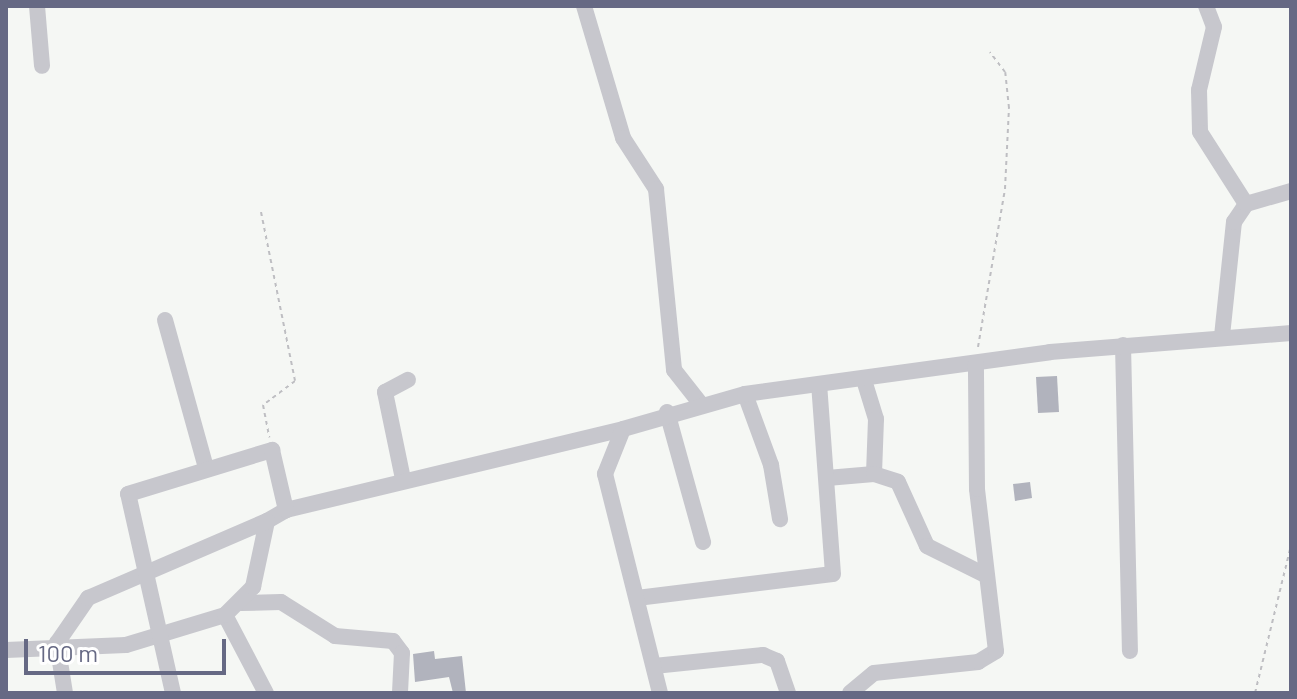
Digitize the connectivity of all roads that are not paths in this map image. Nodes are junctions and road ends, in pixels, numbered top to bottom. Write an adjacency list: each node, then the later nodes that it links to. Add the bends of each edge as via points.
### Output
1 (37, 6): 4 (street)
2 (584, 6): 16 (street, via 623,138 656,189 674,370)
3 (1206, 6): 6 (street, via 1214,27 1199,90 1200,132)
4 (42, 66)
5 (1291, 191): 6 (street)
6 (1246, 204): 9 (street, via 1226,249)
7 (165, 320): 19 (street)
8 (1291, 333): 9 (street)
9 (1222, 336): 10 (street)
10 (1123, 345): 11 (street); 35 (street)
11 (976, 363): 13 (street); 28 (street)
12 (408, 380): 22 (street, via 385,392)
13 (864, 380): 14 (street); 20 (street, via 876,419)
14 (819, 385): 15 (street); 21 (street)
15 (745, 394): 16 (street); 24 (street, via 771,465)
16 (700, 403): 17 (street)
17 (667, 412): 18 (street); 26 (street)
18 (623, 429): 22 (street); 29 (street, via 605,474)
19 (206, 468): 23 (street, via 272,450); 27 (street, via 128,494)
20 (874, 474): 21 (street); 28 (street, via 898,482 927,546)
21 (827, 478): 29 (street, via 830,577)
22 (403, 479): 23 (street)
23 (286, 510): 25 (street)
24 (780, 519)
25 (267, 521): 27 (street); 30 (street, via 253,587)
26 (703, 542)
27 (150, 568): 32 (street); 33 (street, via 88,598)
28 (983, 574): 45 (street, via 998,644 992,657 874,673)
29 (637, 598): 36 (street)
30 (241, 603): 31 (street); 42 (street, via 281,602 335,636 393,641 402,653)
31 (225, 615): 32 (street); 37 (street)
32 (166, 636): 33 (street, via 126,645); 39 (street)
33 (57, 643): 34 (street); 38 (street)
34 (6, 650)
35 (1130, 651)
36 (654, 666): 43 (street); 44 (street, via 763,655 777,661)
37 (258, 677): 40 (street); 41 (street)
38 (65, 693)
39 (173, 693)
40 (250, 693)
41 (266, 693)
42 (400, 693)
43 (660, 693)
44 (788, 693)
45 (850, 693)

